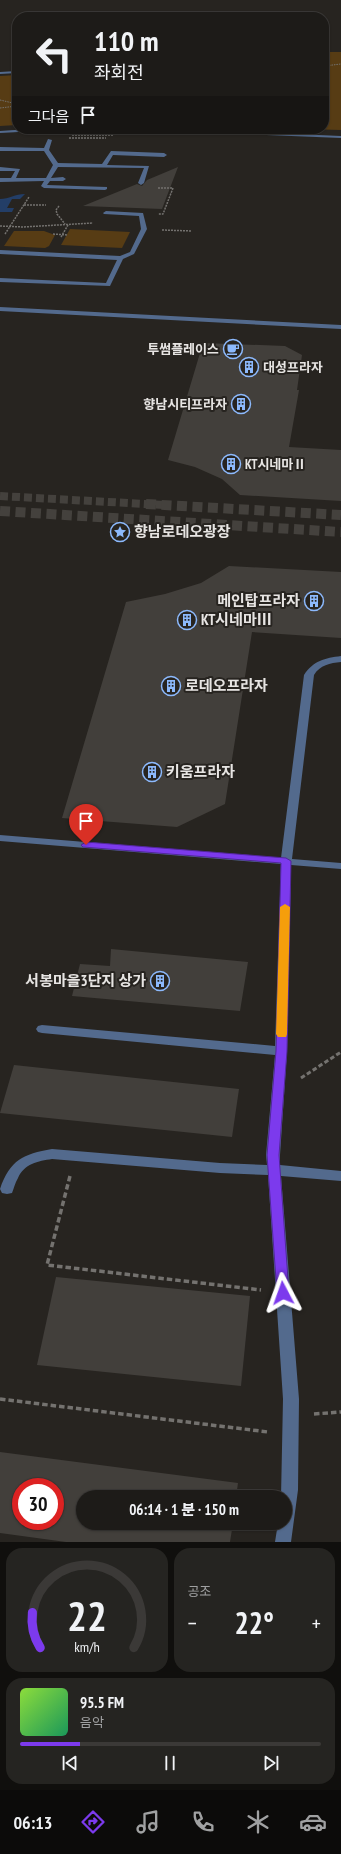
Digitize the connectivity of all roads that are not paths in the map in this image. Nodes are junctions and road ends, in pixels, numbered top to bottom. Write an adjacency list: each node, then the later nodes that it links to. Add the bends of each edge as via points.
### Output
1 (12, 72): 2 (street)
2 (0, 73)
3 (12, 131): 4 (street)
4 (0, 132)
5 (324, 134): 6 (street)
6 (341, 137)
7 (50, 140): 9 (street)
8 (0, 149): 9 (street)
9 (46, 150): 11 (street)
10 (164, 155): 12 (street, via 112,151)
11 (56, 165): 12 (street); 14 (street)
12 (104, 166): 18 (street, via 147,168)
13 (0, 169): 15 (street, via 18,170)
14 (48, 178): 15 (street); 16 (street); 19 (street, via 44,186)
15 (13, 179): 17 (street)
16 (63, 179)
17 (0, 180)
18 (141, 183)
19 (105, 188)
20 (106, 212): 22 (street, via 142,214 144,229 132,253)
21 (0, 252): 22 (street)
22 (121, 258): 23 (street, via 108,285)
23 (0, 280)
24 (0, 309): 25 (street)
25 (341, 327)
26 (341, 660): 28 (street, via 318,664 310,674)
27 (0, 838): 28 (street)
28 (286, 861): 29 (street); 31 (street)
29 (341, 866)
30 (42, 1029): 31 (street)
31 (281, 1051): 32 (street)
32 (274, 1170): 33 (street); 34 (street, via 52,1154 25,1161 17,1167); 35 (street, via 291,1399 290,1490)
33 (341, 1176)
34 (7, 1189)
35 (283, 1542)

